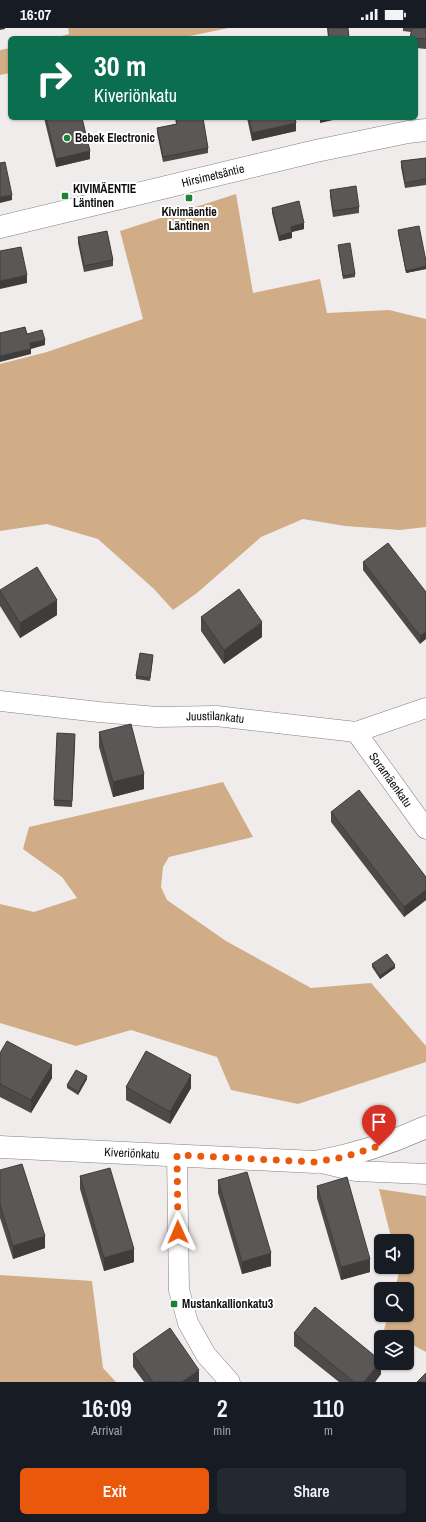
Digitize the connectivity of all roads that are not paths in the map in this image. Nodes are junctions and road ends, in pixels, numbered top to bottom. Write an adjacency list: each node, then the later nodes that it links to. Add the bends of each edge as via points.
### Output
1 (426, 130): 2 (street, Hirsimetsäntie, via 316,151)
2 (0, 227)
3 (0, 701): 5 (street, Juustilankatu, via 157,717 216,716)
4 (426, 708): 5 (street, Juustilankatu)
5 (356, 732): 6 (street, Soramäenkatu)
6 (426, 828)
7 (426, 1127): 10 (street, Kiveriönkatu, via 391,1142 344,1157)
8 (0, 1147): 9 (street, Kiveriönkatu)
9 (177, 1155): 10 (street, Kiveriönkatu); 12 (street, via 179,1290 188,1323 206,1355)
10 (315, 1162): 11 (street, via 356,1171)
11 (426, 1174)
12 (230, 1382)

